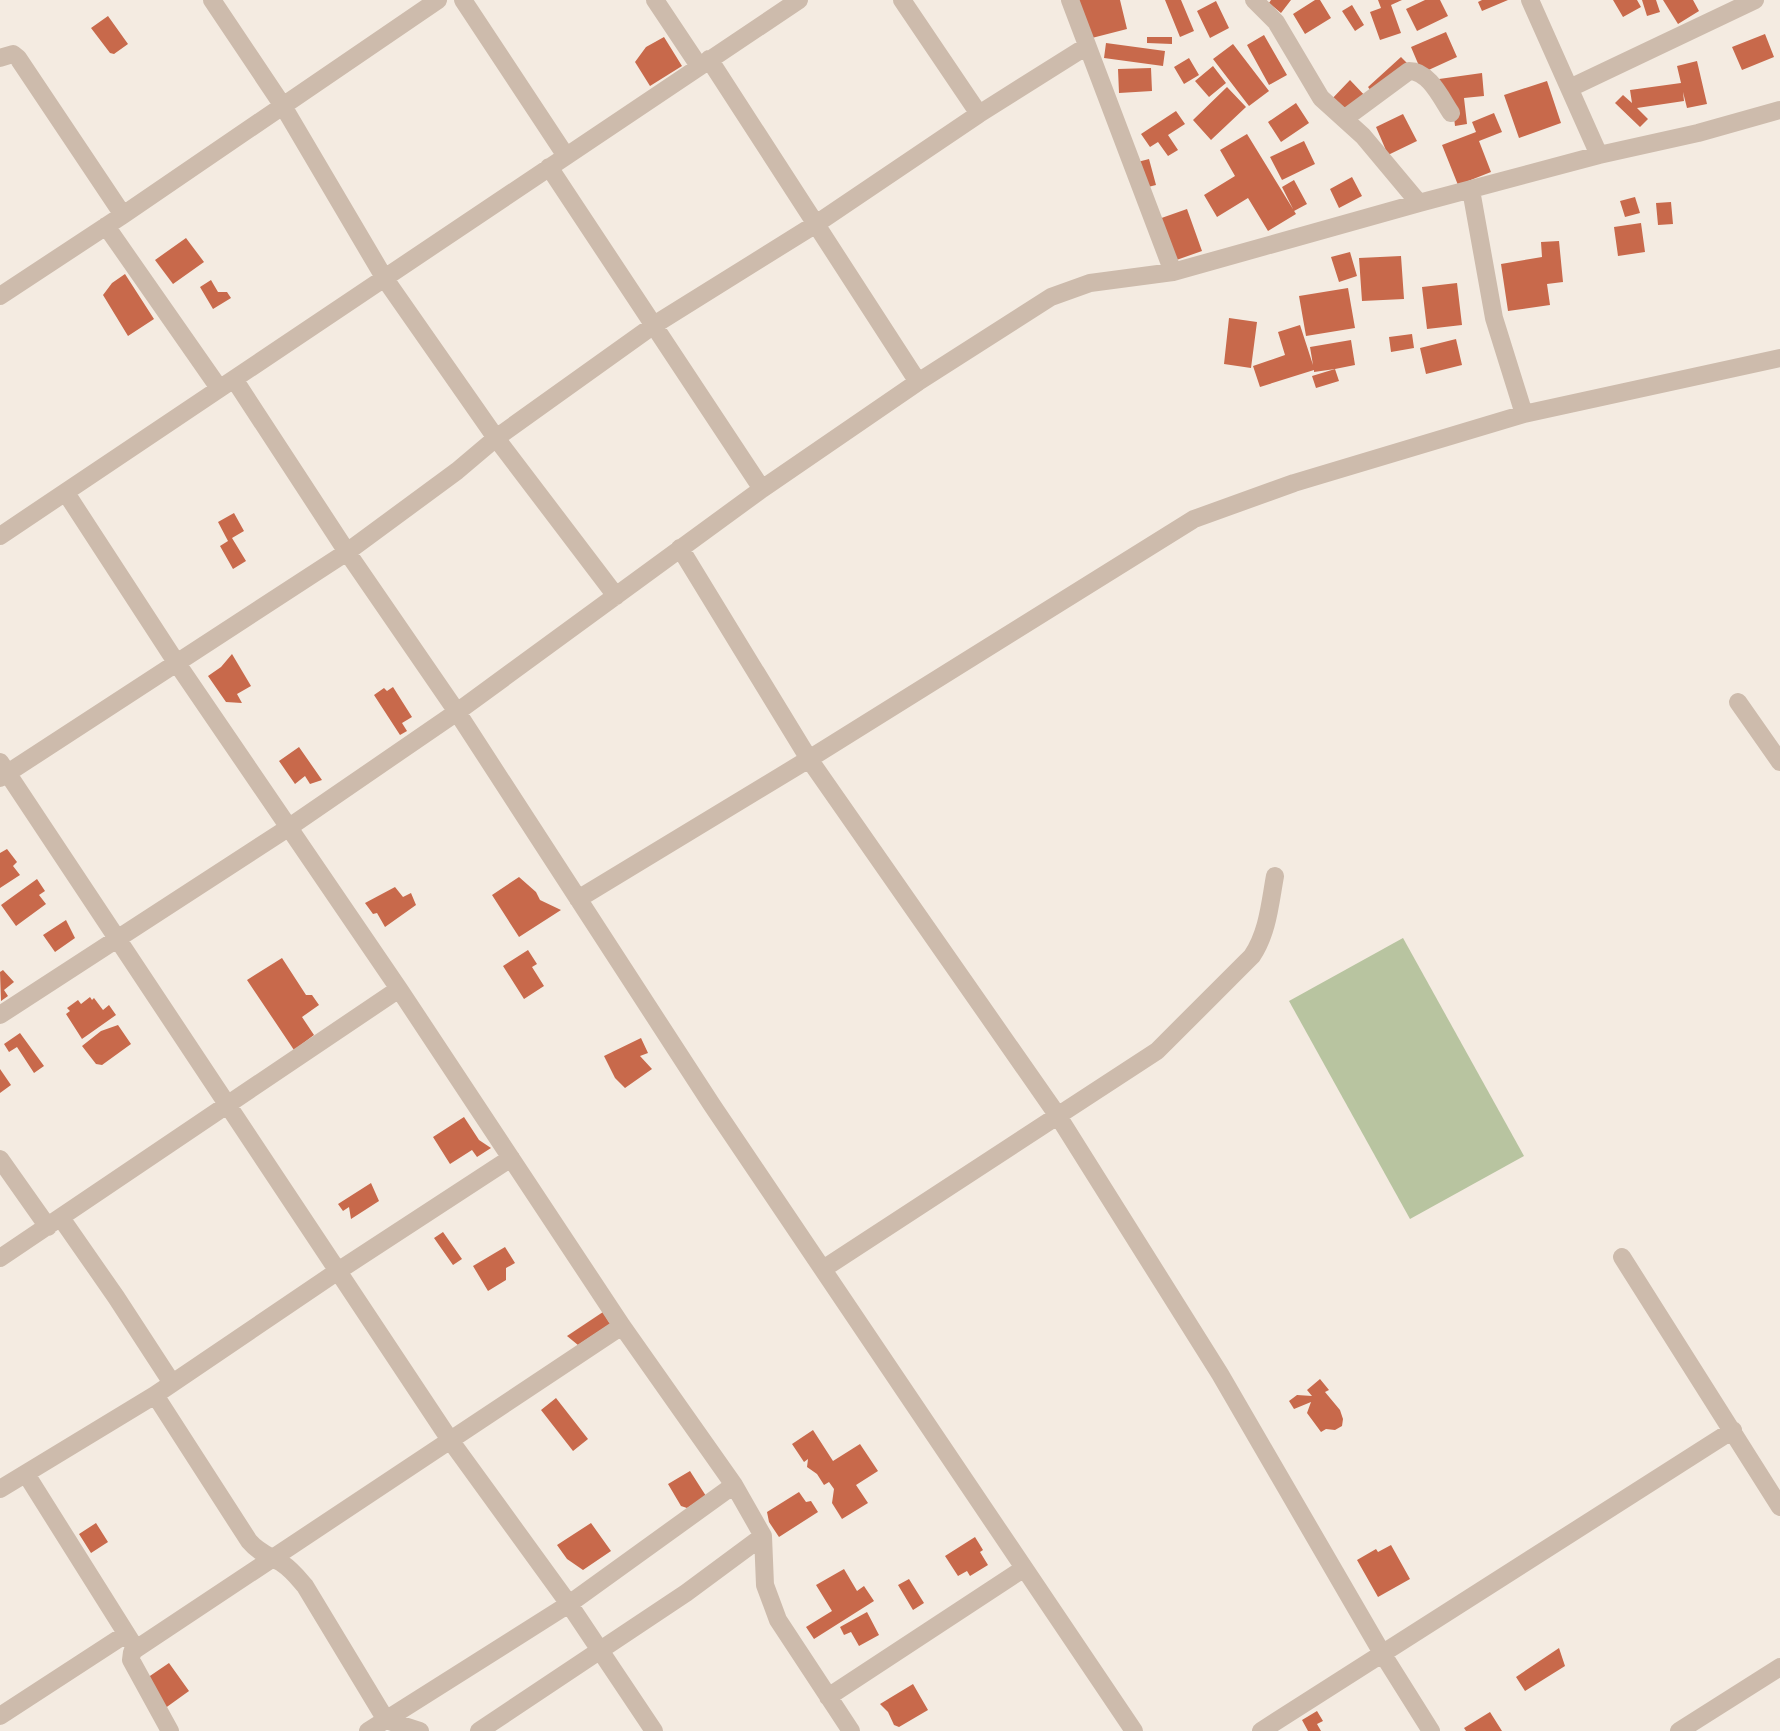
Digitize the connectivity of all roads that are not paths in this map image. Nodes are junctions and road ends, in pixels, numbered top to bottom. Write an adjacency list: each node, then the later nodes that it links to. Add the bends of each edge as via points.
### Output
1 (212, 0): 15 (street)
2 (438, 0): 15 (street)
3 (463, 0): 21 (street)
4 (655, 0): 13 (street)
5 (799, 0): 13 (street)
6 (902, 0): 18 (street)
7 (1070, 0): 11 (street)
8 (1254, 0): 19 (street, via 1276,22 1313,87)
9 (1530, 0): 14 (street)
10 (1755, 0): 14 (street)
11 (1087, 46): 18 (street); 28 (street)
12 (0, 58): 25 (street, via 13,54 18,58)
13 (704, 62): 21 (street); 26 (street)
14 (1570, 88): 20 (street)
15 (283, 106): 25 (street); 29 (street)
16 (1780, 110): 20 (street)
17 (1451, 113): 19 (street, via 1427,79 1409,71)
18 (979, 114): 26 (street)
19 (1344, 119): 24 (street)
20 (1600, 155): 23 (street)
21 (566, 156): 22 (street)
22 (549, 167): 29 (street); 31 (street)
23 (1471, 190): 24 (street); 35 (street, via 1494,318)
24 (1419, 203): 28 (street)
25 (123, 215): 27 (street)
26 (816, 224): 31 (street); 33 (street)
27 (106, 226): 30 (street); 34 (street)
28 (1173, 272): 33 (street, via 1090,283 1051,297)
29 (385, 279): 34 (street); 36 (street)
30 (0, 296)
31 (654, 325): 36 (street); 37 (street)
32 (1780, 358): 35 (street)
33 (918, 382): 37 (street)
34 (227, 384): 38 (street); 41 (street)
35 (1524, 414): 46 (street, via 1294,483 1194,519)
36 (496, 438): 41 (street); 42 (street)
37 (762, 489): 40 (street)
38 (66, 493): 39 (street); 43 (street)
39 (0, 536)
40 (680, 548): 42 (street); 46 (street)
41 (347, 552): 43 (street); 45 (street)
42 (616, 596): 45 (street)
43 (176, 662): 48 (street); 49 (street)
44 (1738, 702): 47 (street)
45 (457, 712): 49 (street); 51 (street)
46 (809, 760): 51 (street); 56 (street)
47 (1780, 762)
48 (3, 771): 52 (street)
49 (288, 828): 52 (street); 53 (street)
50 (1275, 876): 56 (street, via 1268,918 1252,956 1157,1051)
51 (578, 899): 62 (street)
52 (118, 940): 54 (street); 55 (street)
53 (399, 989): 55 (street); 57 (street)
54 (0, 1016)
55 (227, 1106): 59 (street); 63 (street)
56 (1058, 1116): 62 (street); 79 (street, via 1220,1374)
57 (511, 1158): 63 (street); 64 (street)
58 (0, 1159): 59 (street)
59 (54, 1222): 61 (street); 65 (street, via 116,1297)
60 (1622, 1257): 67 (street)
61 (0, 1258)
62 (822, 1269): 75 (street)
63 (338, 1271): 65 (street); 68 (street)
64 (622, 1326): 68 (street); 71 (street)
65 (172, 1383): 66 (street)
66 (155, 1395): 69 (street); 74 (street, via 249,1541)
67 (1733, 1430): 72 (street); 79 (street)
68 (450, 1440): 74 (street); 76 (street)
69 (26, 1474): 70 (street); 77 (street)
70 (3, 1481)
71 (734, 1486): 73 (street); 76 (street)
72 (1780, 1507)
73 (763, 1536): 78 (street); 81 (street, via 765,1585 778,1620)
74 (273, 1559): 77 (street); 83 (street, via 294,1572 304,1586)
75 (1023, 1569): 81 (street); 90 (street)
76 (569, 1604): 78 (street); 83 (street)
77 (131, 1641): 82 (street); 84 (street, via 131,1660)
78 (600, 1651): 87 (street); 88 (street)
79 (1382, 1653): 91 (street); 92 (street)
80 (1780, 1667): 93 (street)
81 (828, 1697): 89 (street)
82 (0, 1716)
83 (386, 1720): 85 (street); 86 (street)
84 (170, 1731)
85 (368, 1731)
86 (420, 1731)
87 (479, 1731)
88 (654, 1731)
89 (851, 1731)
90 (1134, 1731)
91 (1261, 1731)
92 (1431, 1731)
93 (1679, 1731)

